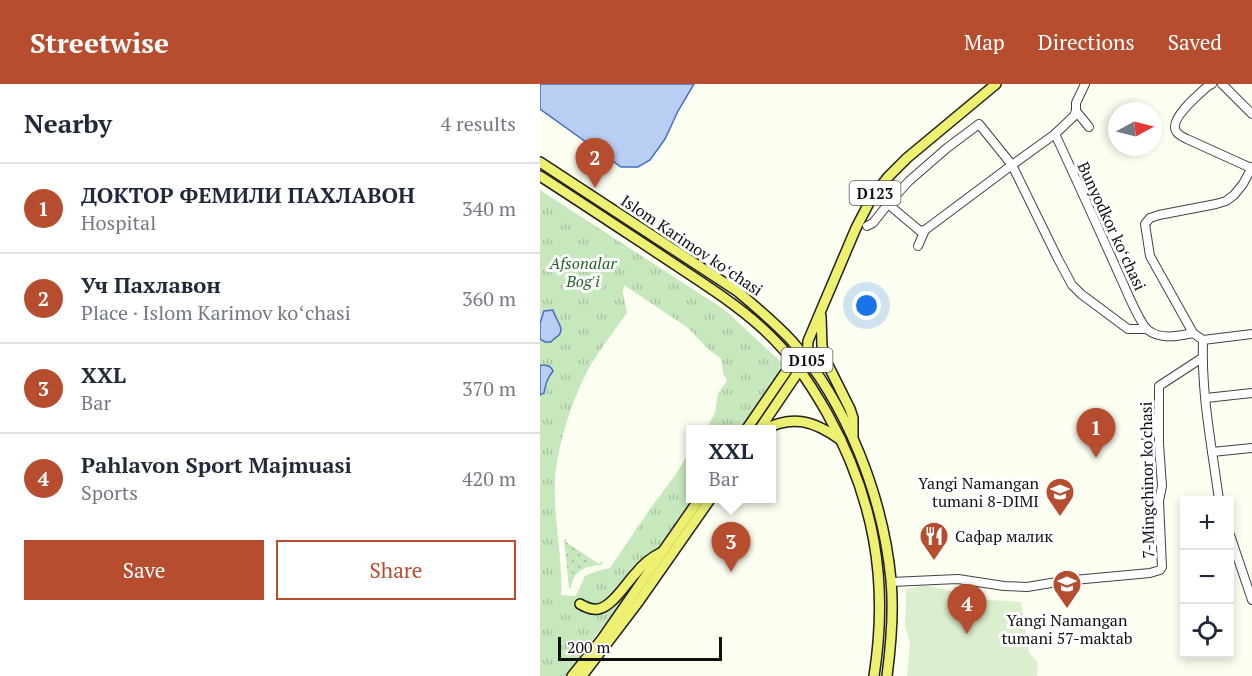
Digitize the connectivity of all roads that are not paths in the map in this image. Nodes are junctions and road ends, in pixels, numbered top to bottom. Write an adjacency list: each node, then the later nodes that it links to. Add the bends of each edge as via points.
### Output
1 (996, 84): 18 (main road, D123, via 907,158 880,187 865,209)
2 (1085, 84): 5 (street)
3 (1212, 84): 11 (street, via 1179,116 1174,129 1187,139)
4 (1222, 84): 6 (street)
5 (1076, 111): 7 (street); 8 (street)
6 (1252, 114)
7 (1089, 126)
8 (1055, 134): 10 (street); 19 (street, Bunyodkor koʻchasi)
9 (540, 162): 24 (main road, Islom Karimov koʻchasi / D105, via 592,192 737,291 767,315)
10 (1012, 165): 14 (street, via 979,124 909,181); 16 (street); 19 (street, via 1072,285 1128,328)
11 (1251, 167): 13 (street)
12 (540, 176): 27 (main road, Islom Karimov koʻchasi / D105, via 710,288 762,327)
13 (1249, 179): 20 (street, via 1226,201 1159,215 1145,224 1150,256)
14 (888, 204): 15 (street); 16 (street, via 914,227)
15 (867, 226)
16 (925, 230): 17 (street)
17 (918, 246)
18 (821, 310): 23 (main road, D123); 34 (main road, via 826,362 850,409)
19 (1146, 329): 20 (street, via 1161,336)
20 (1192, 333): 22 (street)
21 (1252, 334): 22 (street)
22 (1203, 340): 25 (street)
23 (808, 341): 24 (main road, D123); 26 (main road, D123)
24 (799, 351): 26 (main road, Islom Karimov koʻchasi / D105); 27 (main road, D123)
25 (1202, 358): 30 (street); 43 (street, 7-Mingchinor ko'chasi, via 1159,386 1160,570 1027,587 958,579)
26 (807, 359): 28 (main road); 34 (main road, Islom Karimov koʻchasi / D105)
27 (794, 360): 28 (main road, Islom Karimov koʻchasi / D105); 31 (main road, D123)
28 (800, 369): 32 (main road); 35 (main road, Islom Karimov koʻchasi / D105)
29 (1252, 393): 30 (street)
30 (1206, 399): 37 (street)
31 (749, 425)
32 (764, 425)
33 (773, 425): 35 (main road, via 801,421)
34 (853, 438): 43 (main road, Islom Karimov koʻchasi / D105, via 880,518)
35 (842, 441): 48 (main road, Islom Karimov koʻchasi / D105, via 872,528 880,625)
36 (1252, 448): 37 (street)
37 (1212, 452): 38 (street)
38 (1219, 496)
39 (697, 503): 42 (main road)
40 (708, 503): 47 (main road)
41 (1234, 547): 44 (street)
42 (664, 551): 45 (main road, via 647,561 607,605 598,609); 46 (main road)
43 (891, 582): 49 (main road, Islom Karimov koʻchasi / D105)
44 (1252, 600)
45 (580, 604)
46 (572, 676)
47 (582, 676)
48 (874, 676)
49 (887, 676)

